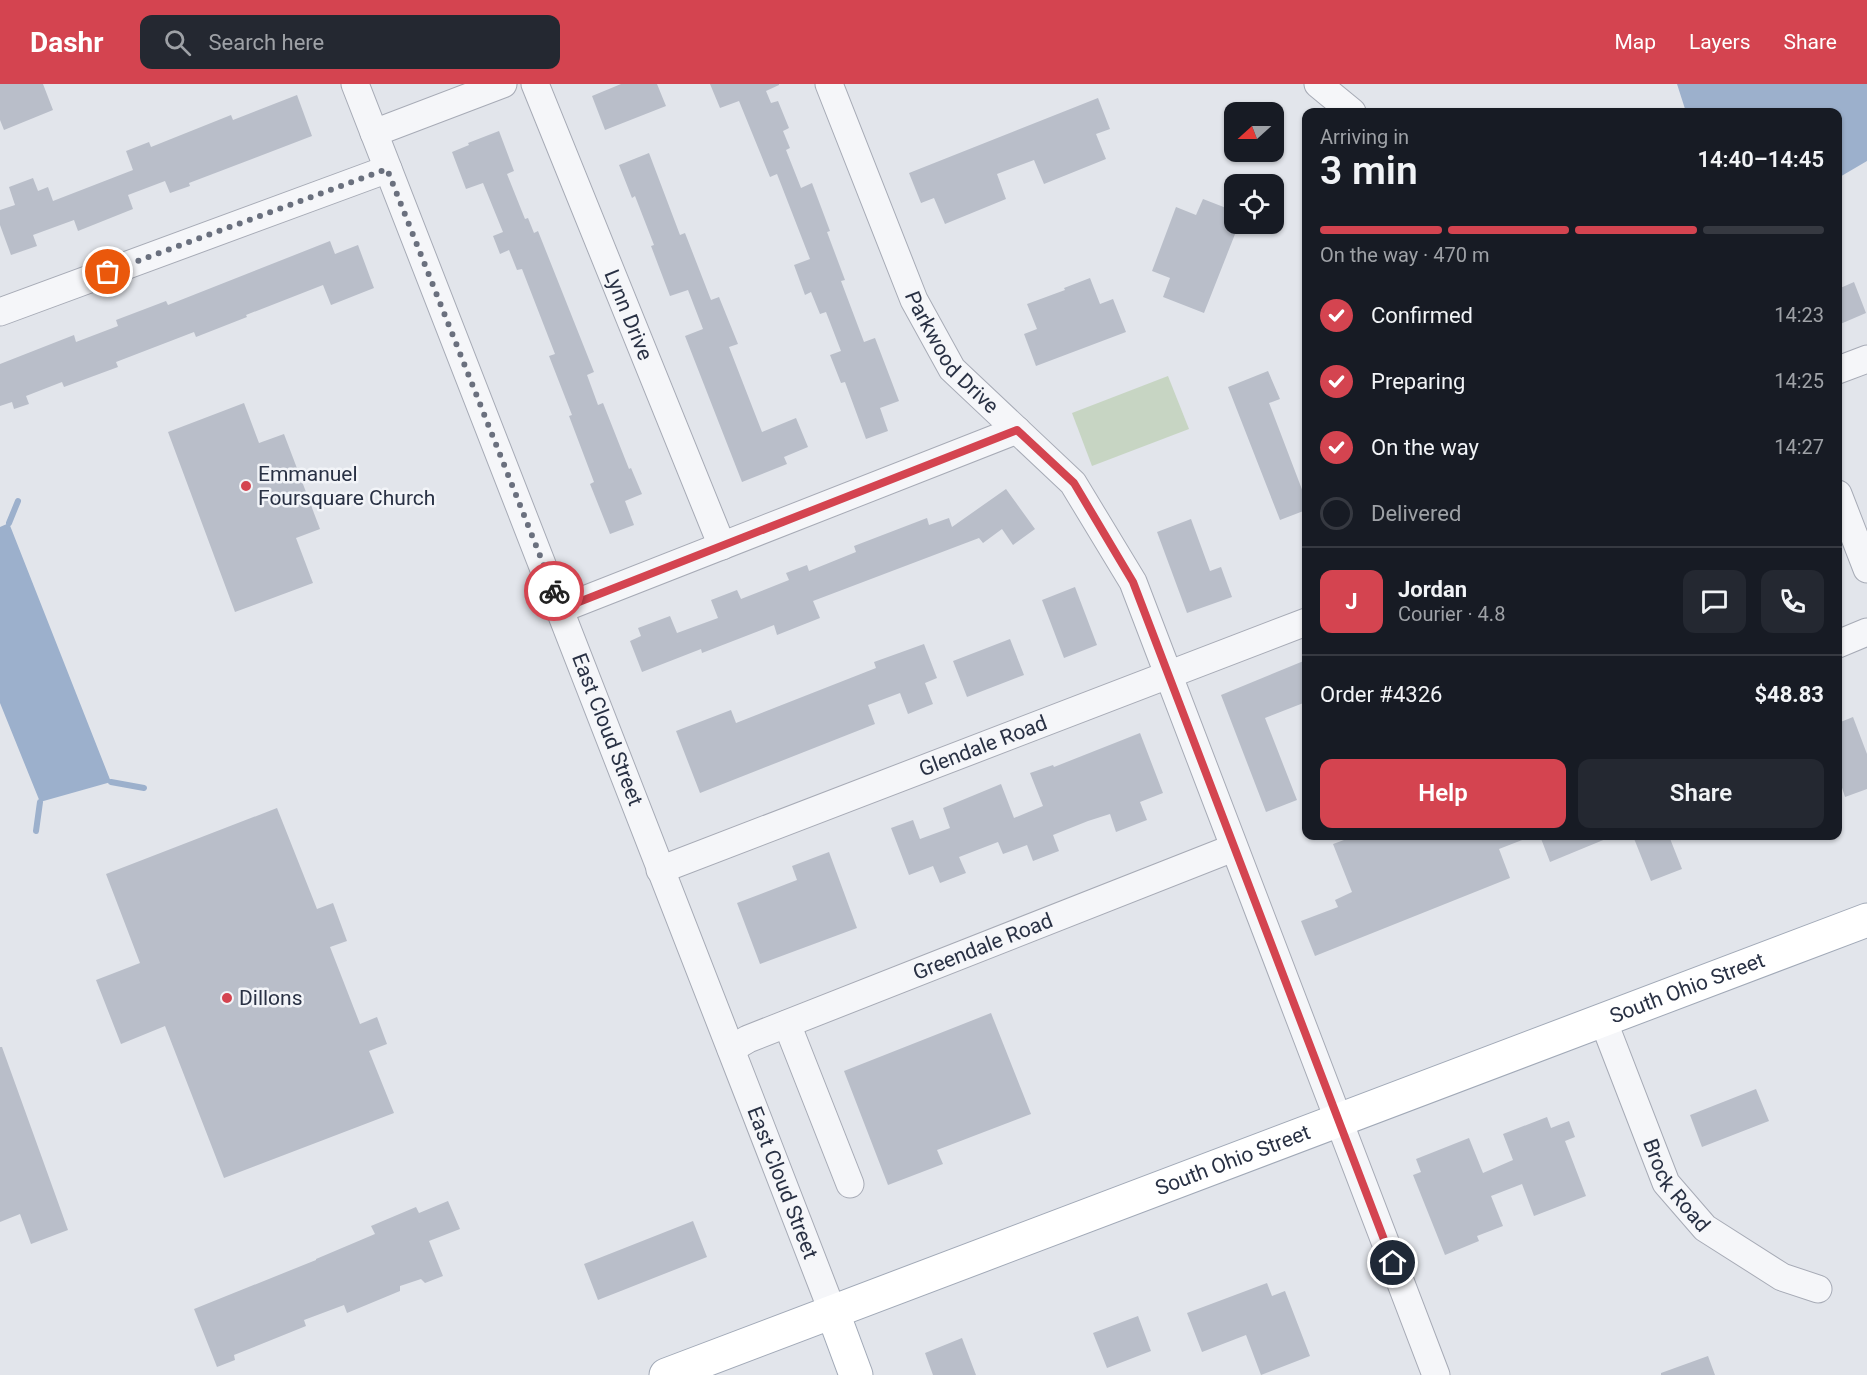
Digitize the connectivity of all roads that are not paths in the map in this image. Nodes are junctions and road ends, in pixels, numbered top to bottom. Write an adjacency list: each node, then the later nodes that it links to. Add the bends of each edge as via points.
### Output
1 (355, 84): 7 (street, East Cloud Street)
2 (503, 84): 7 (street)
3 (535, 84): 14 (street, Lynn Drive)
4 (830, 84): 12 (street, Parkwood Drive, via 914,300 952,369)
5 (1318, 84): 6 (street)
6 (1347, 108)
7 (374, 133): 8 (street, East Cloud Street)
8 (387, 169): 9 (street); 16 (street, East Cloud Street)
9 (0, 312)
10 (1867, 359): 11 (street)
11 (1842, 368)
12 (1017, 430): 14 (street); 20 (street, Parkwood Drive, via 1074,483 1133,582)
13 (1842, 504): 15 (street)
14 (722, 546): 16 (street)
15 (1867, 569)
16 (561, 609): 22 (street, East Cloud Street)
17 (1302, 624): 20 (street, Glendale Road)
18 (1867, 632): 19 (street)
19 (1842, 642)
20 (1167, 675): 21 (street, Parkwood Drive); 22 (street, Glendale Road)
21 (1233, 848): 25 (street, Greendale Road); 27 (street, Parkwood Drive)
22 (660, 870): 26 (street, East Cloud Street)
23 (1867, 920): 24 (main road, South Ohio Street)
24 (1603, 1020): 27 (main road, South Ohio Street); 29 (street, Brock Road, via 1666,1183 1705,1228 1782,1277)
25 (787, 1024): 26 (street, Greendale Road); 28 (street)
26 (732, 1049): 30 (street, East Cloud Street)
27 (1338, 1121): 30 (main road, South Ohio Street); 33 (street, Parkwood Drive)
28 (850, 1184)
29 (1818, 1290)
30 (832, 1313): 31 (main road, South Ohio Street); 32 (main road, East Cloud Street)
31 (666, 1375)
32 (856, 1375)
33 (1436, 1375)

